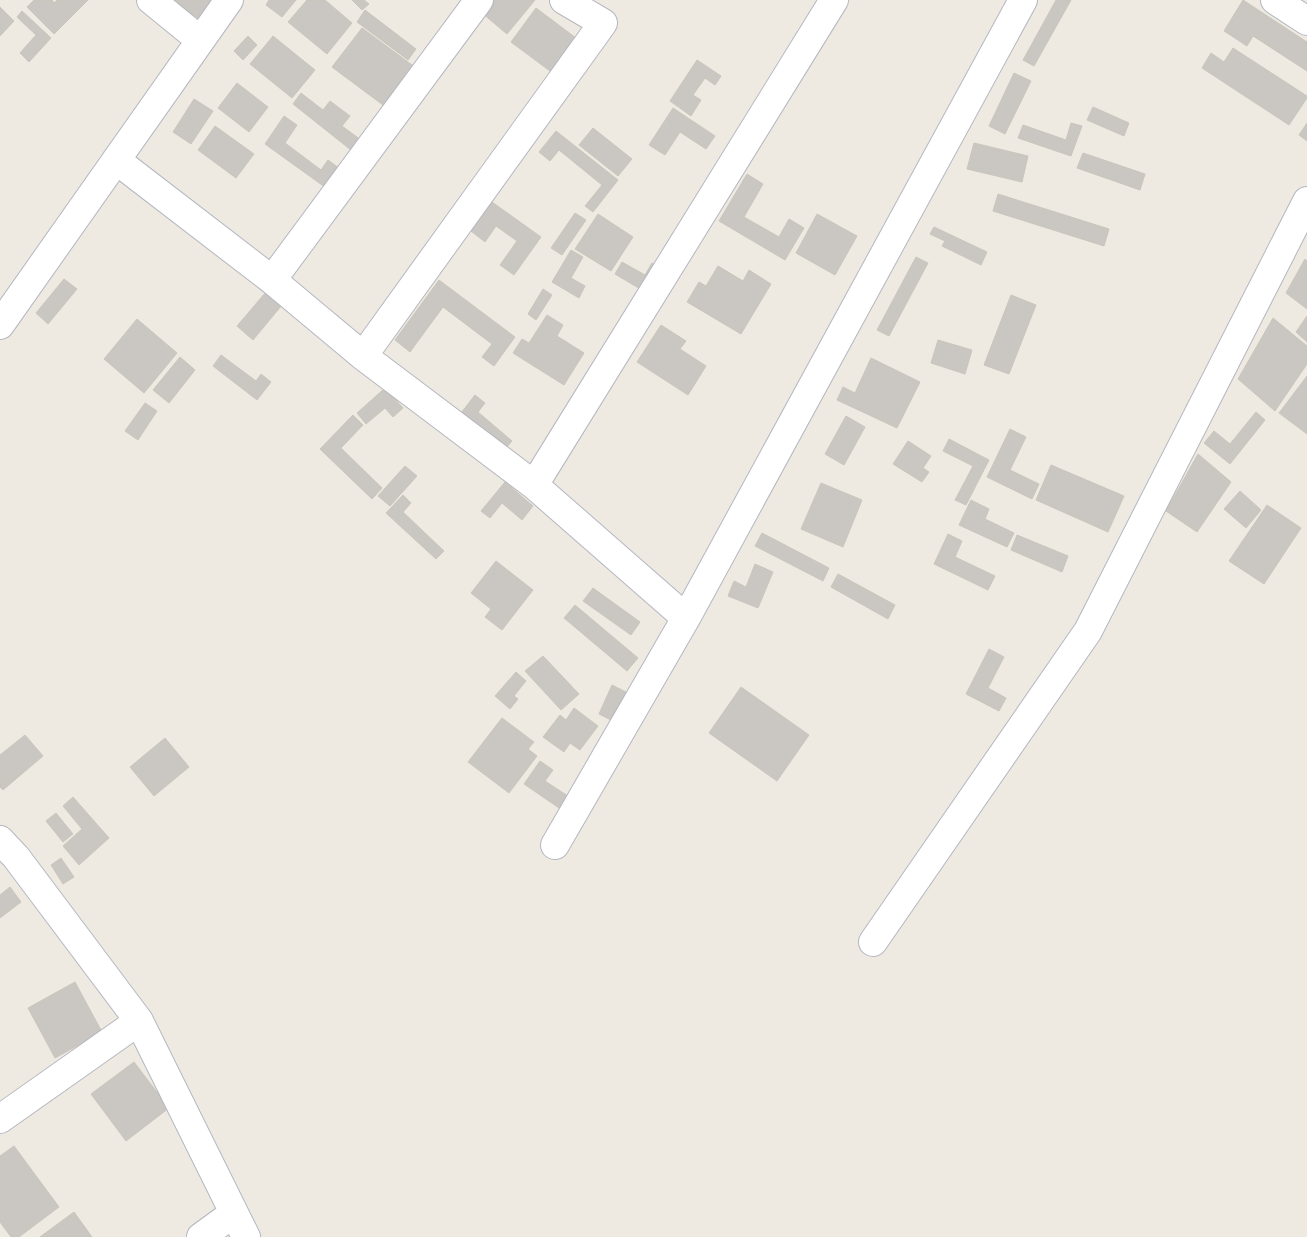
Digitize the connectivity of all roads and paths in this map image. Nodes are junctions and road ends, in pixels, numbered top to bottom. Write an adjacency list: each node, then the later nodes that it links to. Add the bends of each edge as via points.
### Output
1 (151, 0): 9 (street)
2 (228, 0): 9 (street)
3 (479, 0): 12 (street)
4 (564, 0): 14 (street, via 603,23)
5 (834, 0): 15 (street)
6 (1022, 0): 16 (street)
7 (1274, 0): 8 (street)
8 (1307, 21)
9 (200, 40): 10 (street)
10 (116, 160): 12 (street); 13 (street)
11 (1307, 201): 19 (street, via 1088,631)
12 (272, 280): 14 (street)
13 (0, 325)
14 (363, 356): 15 (street)
15 (534, 485): 16 (street)
16 (686, 618): 17 (street)
17 (555, 845)
18 (5, 855): 20 (street)
19 (873, 942)
20 (139, 1020): 21 (street); 22 (street)
21 (0, 1119)
22 (240, 1225): 23 (street)
23 (201, 1237)

